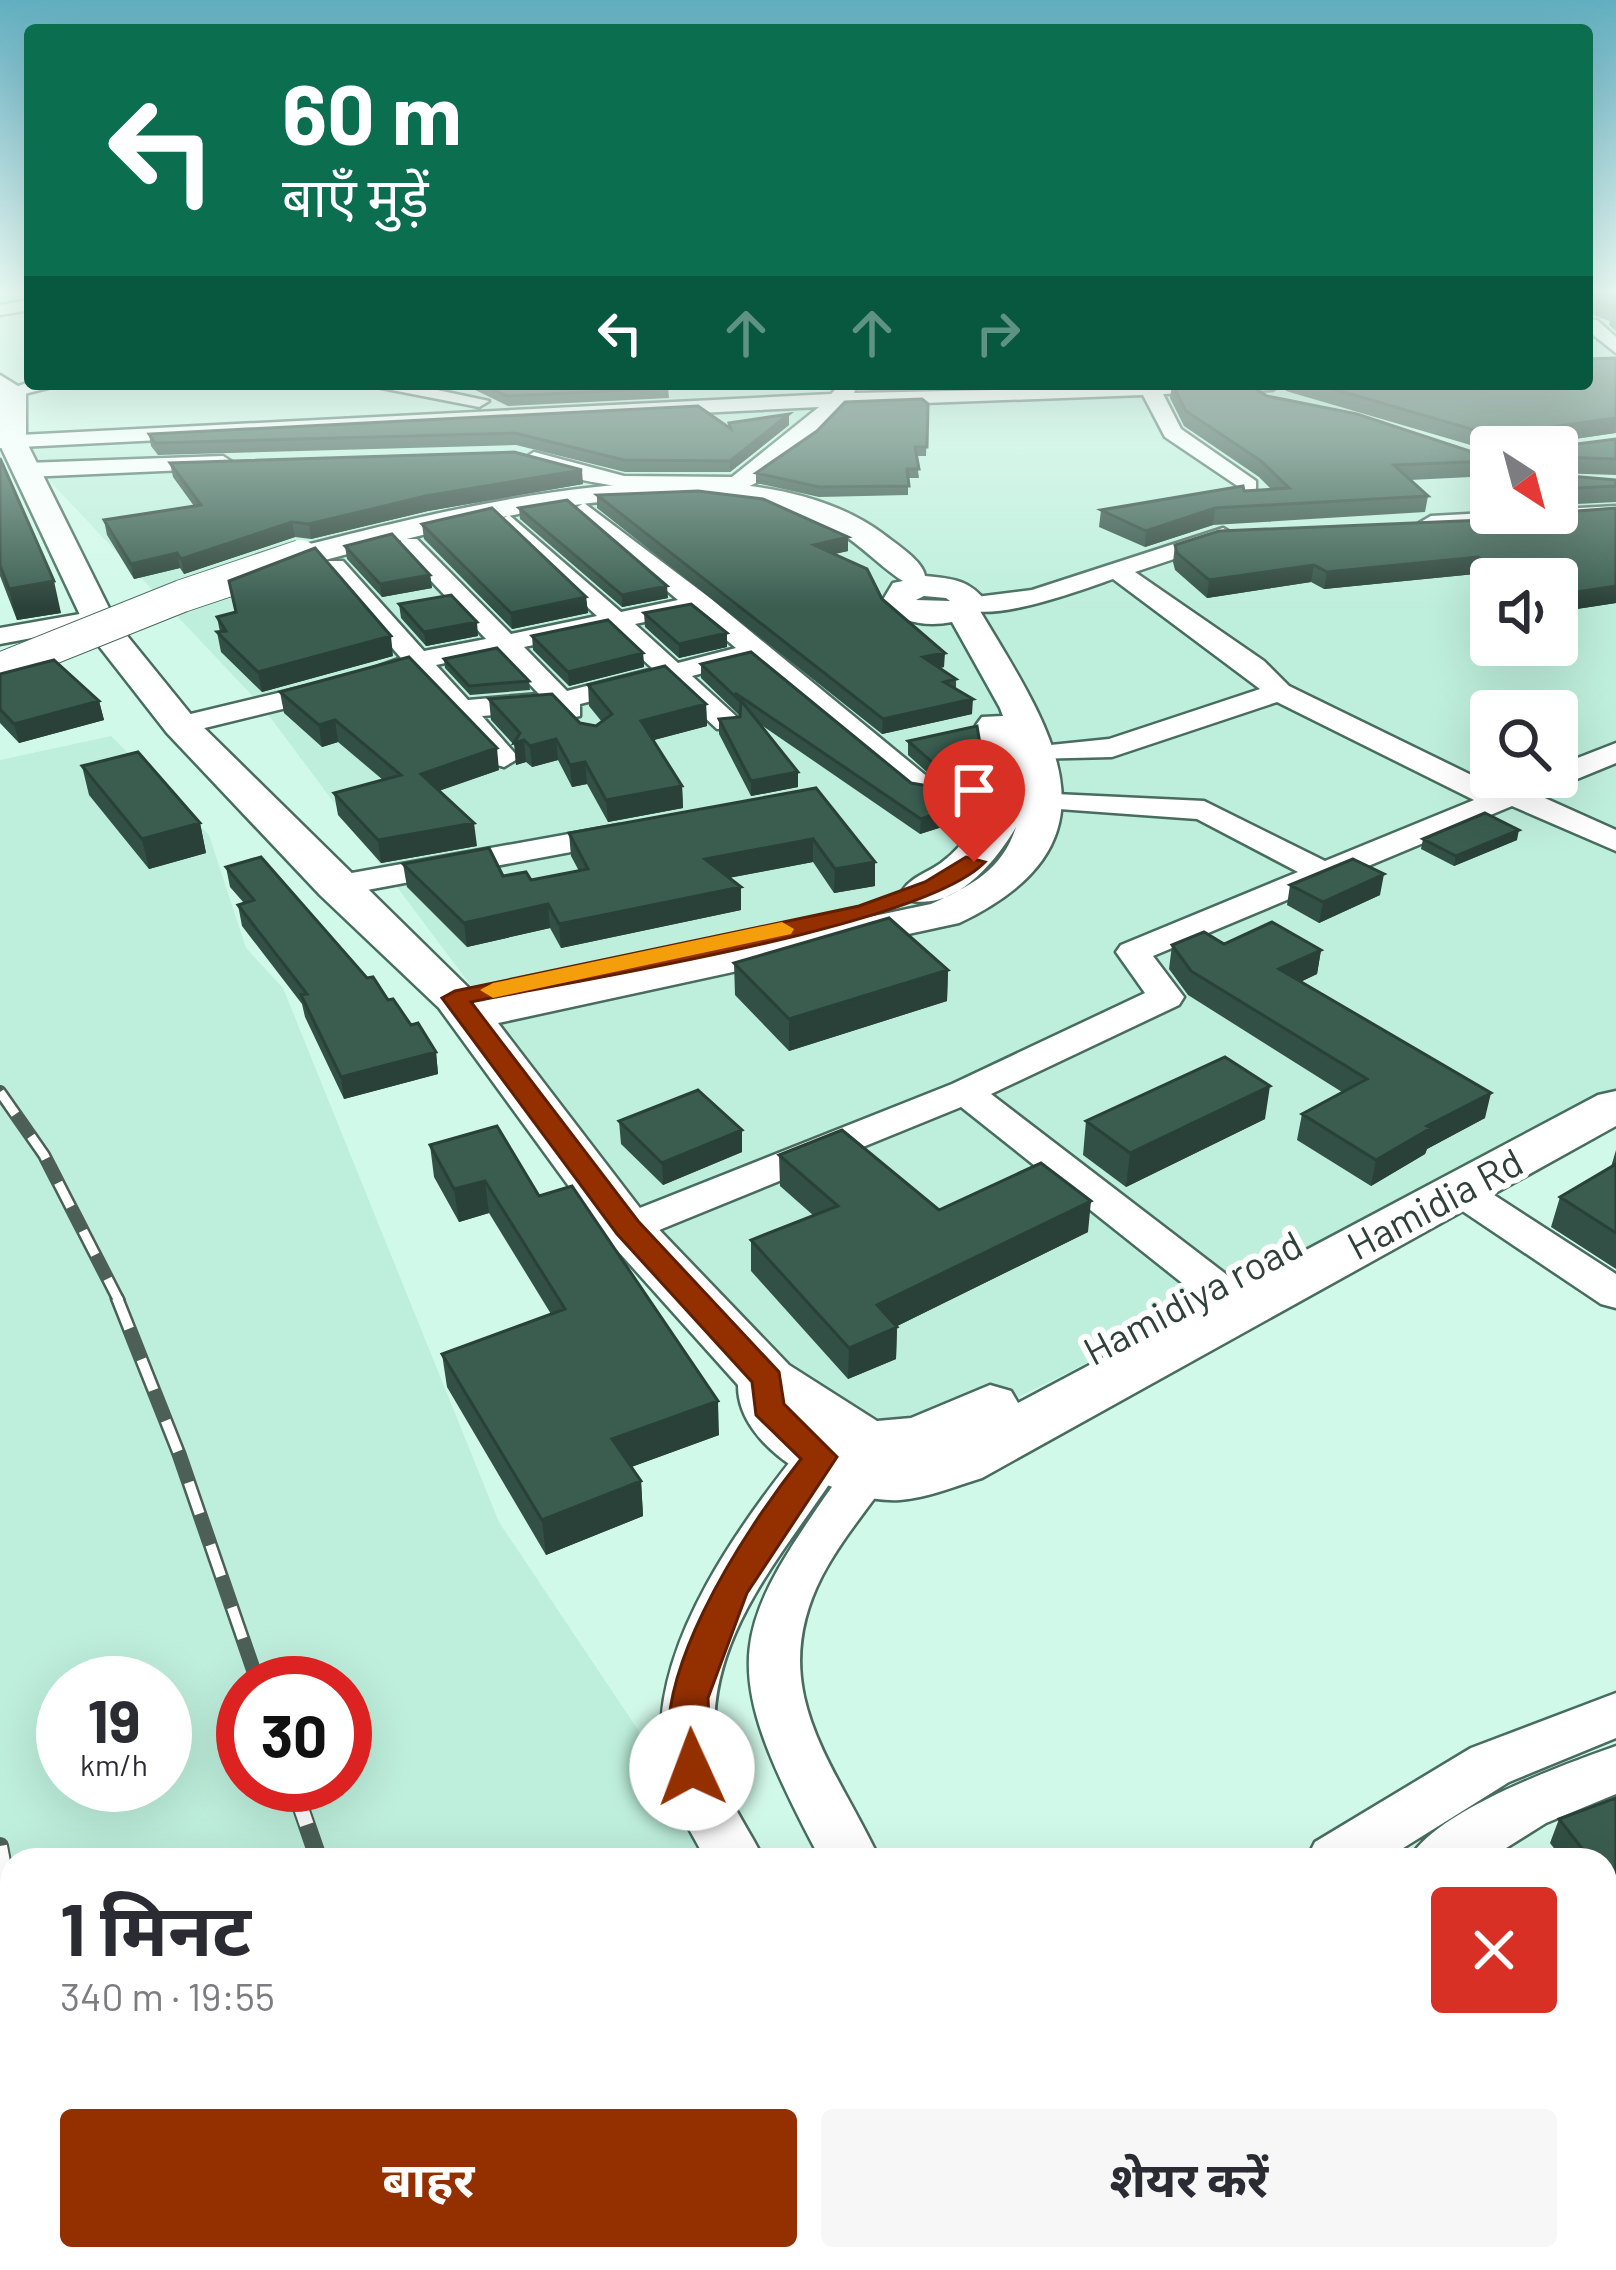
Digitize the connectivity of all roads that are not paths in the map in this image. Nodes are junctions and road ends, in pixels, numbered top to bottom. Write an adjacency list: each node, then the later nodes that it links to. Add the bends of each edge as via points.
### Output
1 (37, 397): 11 (street)
2 (454, 397): 10 (street)
3 (550, 397): 9 (street)
4 (754, 397): 9 (street)
5 (839, 397): 12 (street, via 808,432 737,484 624,483)
6 (1154, 397): 14 (street, via 1172,433)
7 (1280, 398): 8 (street)
8 (1232, 410)
9 (540, 411): 10 (street)
10 (506, 413): 11 (street)
11 (9, 419): 13 (street); 31 (main road)
12 (516, 455)
13 (239, 463)
14 (1248, 486)
15 (584, 510): 29 (street)
16 (1578, 512): 17 (street)
17 (1616, 513)
18 (1470, 519): 21 (street)
19 (1578, 520): 23 (street)
20 (509, 522): 32 (street)
21 (1402, 525)
22 (1260, 533): 26 (street, via 1213,536)
23 (1616, 543)
24 (409, 544): 28 (street)
25 (317, 561): 27 (main road, via 444,521 631,495 726,495 803,508 863,533); 30 (street); 37 (main road, bridge, via 182,596)
26 (1117, 571): 27 (street, via 1010,603); 39 (street)
27 (936, 596): 46 (main road); 57 (main road, via 982,726 1009,754 1009,797 993,840)
28 (436, 600): 30 (street); 34 (street)
29 (701, 603): 32 (street); 35 (street)
30 (371, 611): 36 (street)
31 (97, 619): 33 (street); 43 (main road)
32 (619, 620): 34 (street); 38 (street)
33 (0, 635)
34 (505, 643): 36 (street); 40 (street)
35 (759, 651): 38 (street); 50 (street, via 891,746)
36 (416, 661): 41 (street); 43 (street)
37 (0, 669)
38 (673, 671): 40 (street); 42 (street)
39 (1279, 692): 46 (street, via 1112,748); 49 (street)
40 (561, 700): 41 (street); 44 (street)
41 (459, 709): 47 (street)
42 (727, 723)
43 (179, 724): 56 (main road)
44 (595, 735)
45 (1616, 752): 48 (street)
46 (1041, 753): 52 (main road)
47 (505, 758)
48 (1578, 768)
49 (1470, 781)
50 (924, 789)
51 (1506, 798): 54 (street); 55 (street)
52 (1045, 800): 55 (street, via 1204,810); 57 (main road, via 1037,840 1006,881)
53 (651, 828): 56 (street)
54 (1616, 842)
55 (1324, 873): 60 (street, via 1133,952 1166,997)
56 (335, 886): 58 (main road)
57 (939, 900): 58 (main road)
58 (460, 1007): 63 (main road)
59 (1616, 1070): 62 (main road, Hamidiya road)
60 (965, 1092): 63 (street); 64 (street)
61 (1616, 1106): 62 (main road, Hamidia Rd)
62 (1442, 1181): 64 (main road, Hamidiya road); 65 (street); 66 (main road, Hamidia Rd, via 960,1462 921,1476)
63 (627, 1228): 66 (main road, via 768,1380 768,1407)
64 (1216, 1288): 66 (main road, Hamidiya road, via 938,1433)
65 (1616, 1294)
66 (854, 1452): 69 (street, via 773,1519 730,1591 689,1698 692,1768); 70 (street, via 778,1615 770,1653 773,1700 789,1743)
67 (1616, 1715): 71 (street, via 1490,1765)
68 (1616, 1769): 72 (street, via 1526,1806)
69 (729, 1848)
70 (845, 1848)
71 (1355, 1848)
72 (1458, 1848)

